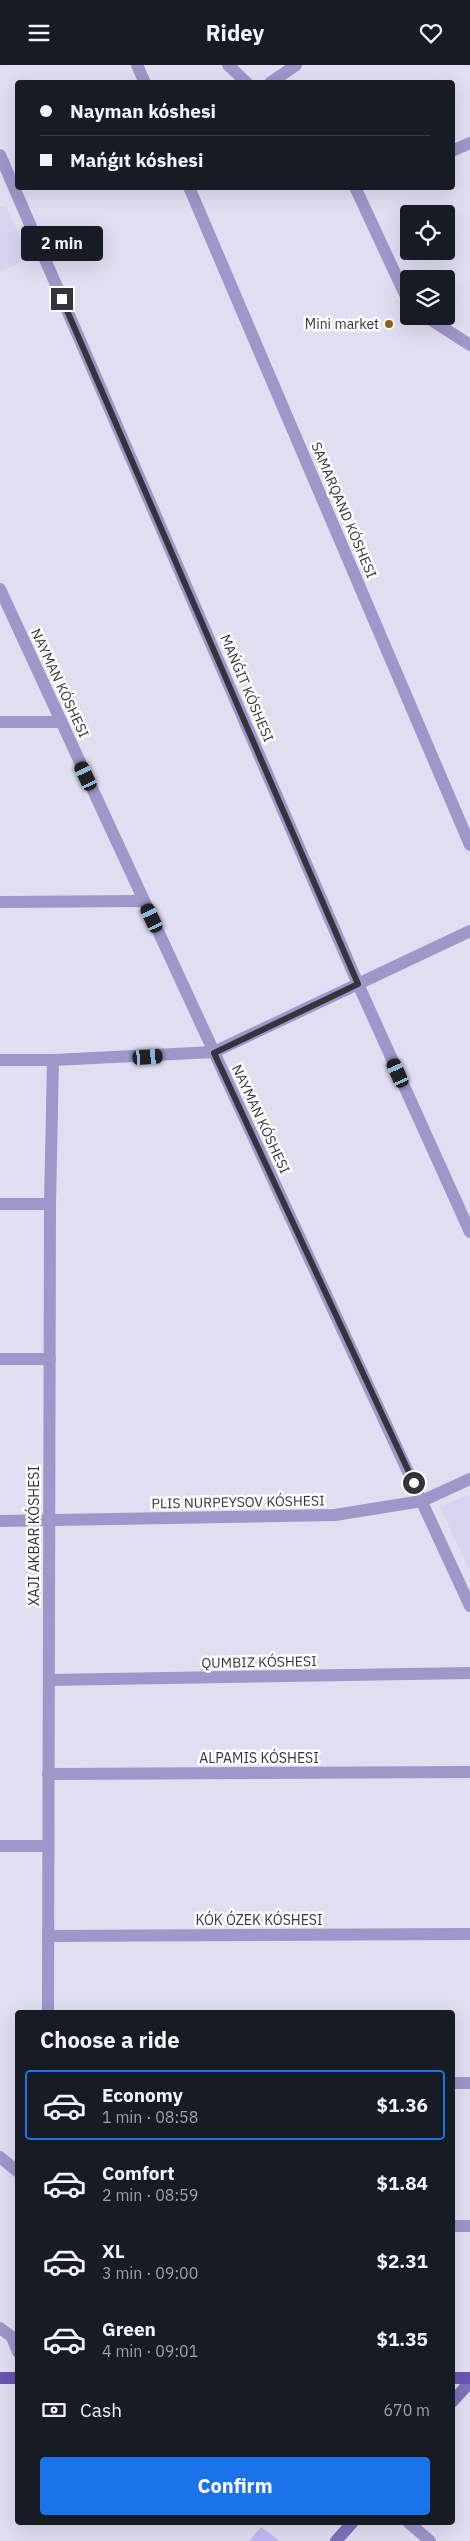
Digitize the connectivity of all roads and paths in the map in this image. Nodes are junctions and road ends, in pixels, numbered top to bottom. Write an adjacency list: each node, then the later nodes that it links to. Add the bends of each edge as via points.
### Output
1 (137, 65): 4 (street)
2 (228, 65): 5 (street)
3 (296, 65): 6 (street)
4 (144, 80)
5 (243, 80)
6 (274, 80)
7 (470, 143): 8 (street)
8 (455, 150)
9 (0, 155): 11 (street)
10 (15, 190): 24 (street)
11 (15, 190)
12 (191, 190): 20 (street, SAMARQAND KÓSHESI)
13 (360, 190): 14 (street)
14 (400, 282)
15 (439, 325): 16 (street)
16 (470, 345)
17 (0, 589): 19 (street, NAYMAN KÓSHESI)
18 (0, 721): 19 (street)
19 (61, 722): 21 (street, NAYMAN KÓSHESI)
20 (470, 845)
21 (144, 901): 22 (street); 25 (street, NAYMAN KÓSHESI)
22 (0, 902)
23 (470, 931): 24 (street)
24 (358, 984): 25 (street); 30 (street)
25 (214, 1053): 27 (street); 34 (street, NAYMAN KÓSHESI)
26 (0, 1059): 27 (street)
27 (53, 1061): 29 (street, XAJI AKBAR KÓSHESI)
28 (0, 1204): 29 (street)
29 (50, 1204): 32 (street, XAJI AKBAR KÓSHESI)
30 (470, 1232)
31 (0, 1359): 32 (street)
32 (50, 1359): 36 (street, XAJI AKBAR KÓSHESI)
33 (470, 1479): 34 (street, PLIS NURPEYSOV KÓSHESI)
34 (422, 1501): 36 (street, PLIS NURPEYSOV KÓSHESI, via 335,1515); 37 (street, NAYMAN KÓSHESI)
35 (0, 1521): 36 (street, PLIS NURPEYSOV KÓSHESI)
36 (49, 1521): 39 (street, XAJI AKBAR KÓSHESI)
37 (470, 1607)
38 (470, 1673): 39 (street)
39 (49, 1681): 41 (street, XAJI AKBAR KÓSHESI)
40 (470, 1772): 41 (street)
41 (48, 1774): 43 (street, XAJI AKBAR KÓSHESI)
42 (0, 1846): 43 (street)
43 (48, 1847): 45 (street, XAJI AKBAR KÓSHESI)
44 (470, 1934): 45 (street, KÓK ÓZEK KÓSHESI)
45 (48, 1936): 46 (street, XAJI AKBAR KÓSHESI)
46 (48, 2010)
47 (455, 2083): 48 (street)
48 (470, 2083)
49 (0, 2157): 50 (street)
50 (15, 2170)
51 (455, 2226): 52 (street)
52 (470, 2226)
53 (0, 2328): 54 (street, via 12,2337)
54 (15, 2344)
55 (0, 2378): 56 (main road)
56 (15, 2378)
57 (455, 2378): 58 (main road)
58 (470, 2378)
59 (470, 2383): 60 (main road)
60 (455, 2399)
61 (350, 2525): 63 (main road)
62 (411, 2525): 64 (street)
63 (336, 2541)
64 (430, 2541)

